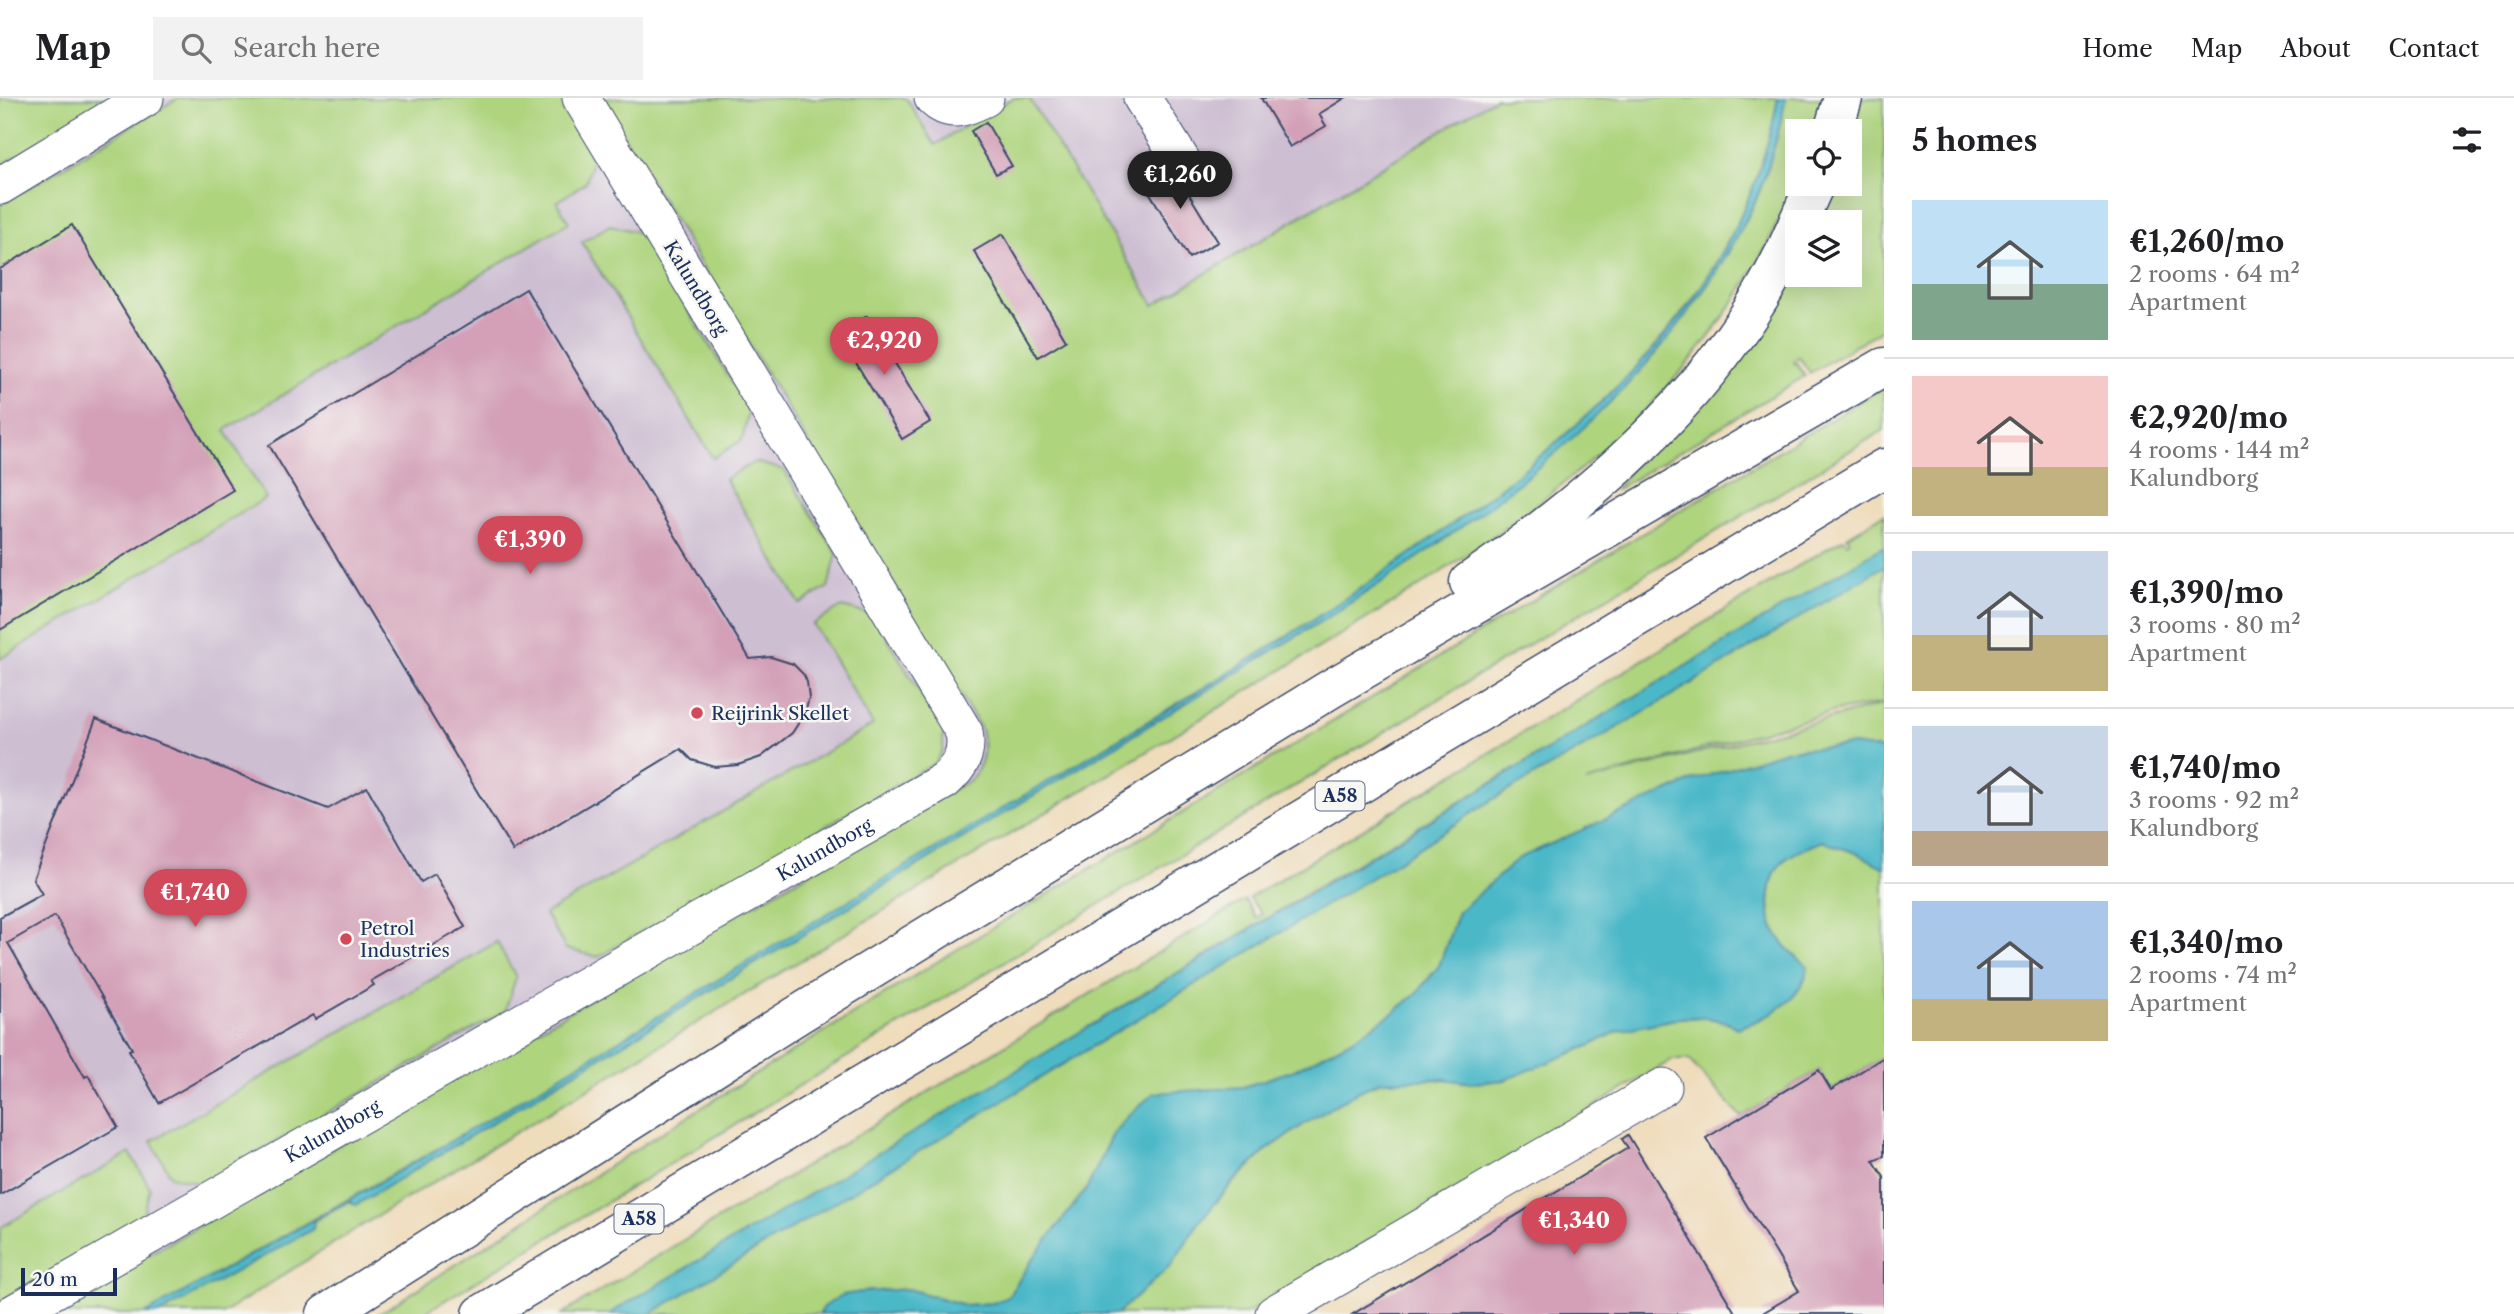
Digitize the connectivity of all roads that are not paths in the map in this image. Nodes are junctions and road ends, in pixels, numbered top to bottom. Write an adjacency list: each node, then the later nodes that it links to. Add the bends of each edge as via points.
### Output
1 (145, 98): 9 (street)
2 (580, 98): 15 (street, Kalundborg, via 964,732 963,759 944,781)
3 (933, 98): 4 (street, via 956,109)
4 (985, 98)
5 (1142, 98): 8 (street)
6 (1843, 98): 7 (highway)
7 (1837, 119)
8 (1188, 172)
9 (0, 186)
10 (1785, 252): 13 (highway, via 1724,350 1649,436 1558,517 1438,603)
11 (1884, 367): 13 (highway)
12 (1884, 468): 17 (highway, A58)
13 (1332, 688): 16 (highway, via 799,1014)
14 (1663, 1087): 18 (street)
15 (12, 1314)
16 (326, 1314)
17 (482, 1314)
18 (1274, 1314)

